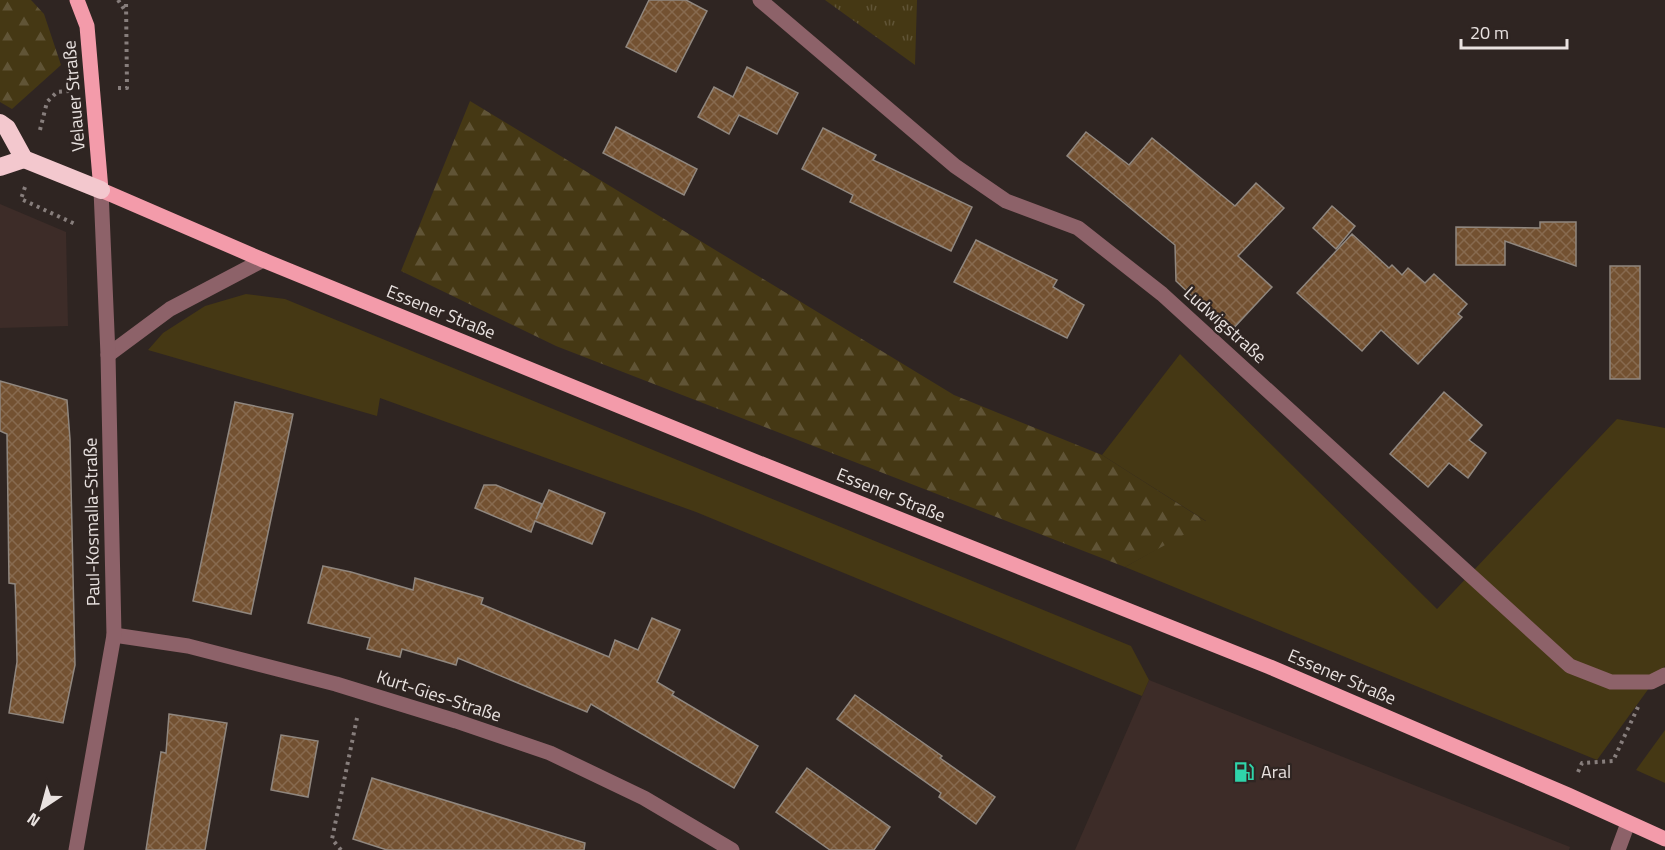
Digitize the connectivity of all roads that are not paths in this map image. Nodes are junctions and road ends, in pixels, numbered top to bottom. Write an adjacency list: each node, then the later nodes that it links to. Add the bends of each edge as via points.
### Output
1 (77, 0): 6 (main road, Velauer Straße, via 87,26)
2 (760, 0): 10 (street, Ludwigstraße, via 955,166 1006,201 1078,228 1162,294 1570,666 1611,682 1651,682)
3 (0, 123): 4 (highway, via 7,128)
4 (24, 159): 5 (highway); 6 (highway)
5 (0, 167)
6 (101, 190): 7 (main road, Essener Straße); 8 (street, Paul-Kosmalla-Straße)
7 (263, 260): 8 (street, via 170,309); 11 (main road, Essener Straße, via 1270,667)
8 (108, 355): 9 (street, Paul-Kosmalla-Straße)
9 (114, 635): 13 (street, Paul-Kosmalla-Straße); 14 (street, Kurt-Gies-Straße, via 188,646 362,692 550,753 644,798)
10 (1665, 675)
11 (1628, 823): 12 (main road, Essener Straße); 15 (street)
12 (1665, 839)
13 (76, 850)
14 (732, 850)
15 (1618, 850)

